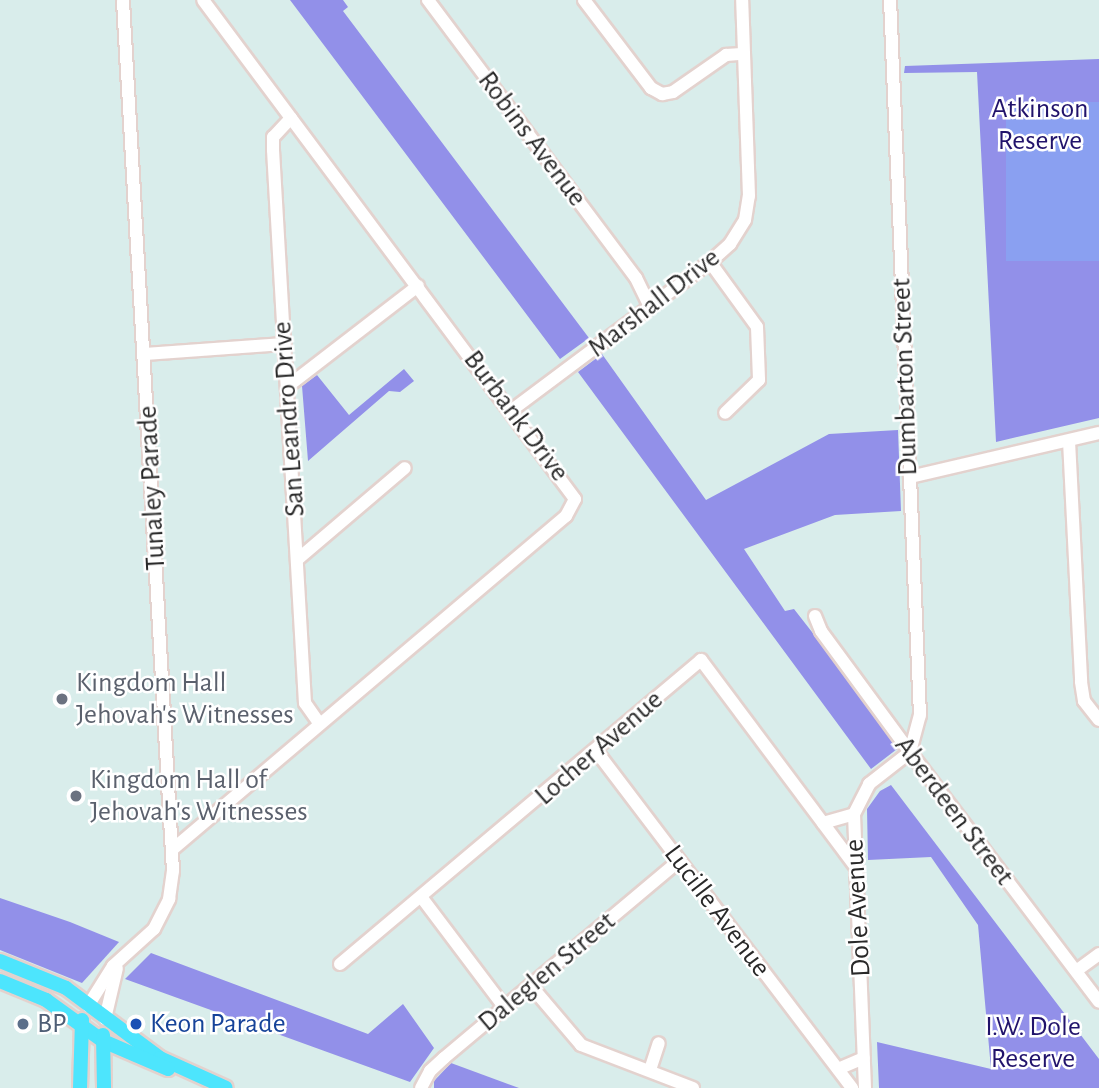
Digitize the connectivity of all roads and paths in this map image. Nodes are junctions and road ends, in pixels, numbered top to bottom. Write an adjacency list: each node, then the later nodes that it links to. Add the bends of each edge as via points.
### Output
1 (123, 0): 13 (street, Tunaley Parade)
2 (203, 0): 8 (street, Burbank Drive)
3 (428, 0): 11 (street, Robins Avenue)
4 (584, 0): 7 (street, via 651,88 662,94 673,92 726,55)
5 (742, 0): 7 (street, Marshall Drive)
6 (890, 0): 20 (street, Dumbarton Street)
7 (742, 54): 9 (street, Marshall Drive, via 749,196 745,220 730,244)
8 (290, 118): 10 (street, Burbank Drive); 12 (street, San Leandro Drive, via 273,137)
9 (710, 262): 11 (street, Marshall Drive); 16 (street, via 757,327 758,380)
10 (418, 286): 14 (street); 15 (street, Burbank Drive)
11 (655, 303): 15 (street, Marshall Drive)
12 (285, 344): 13 (street); 14 (street, San Leandro Drive)
13 (145, 354): 30 (street, Tunaley Parade)
14 (288, 386): 21 (street, San Leandro Drive)
15 (512, 410): 24 (street, Burbank Drive, via 573,491 573,508)
16 (724, 413)
17 (1099, 433): 18 (street)
18 (1069, 441): 20 (street); 23 (street, via 1080,682 1084,701)
19 (405, 468): 21 (street)
20 (910, 477): 26 (street, Dumbarton Street, via 920,715)
21 (298, 559): 24 (street, San Leandro Drive, via 305,703)
22 (815, 616): 26 (street, Aberdeen Street, via 821,631)
23 (1099, 720)
24 (319, 723): 29 (street, Burbank Drive)
25 (597, 752): 28 (street, Locher Avenue, via 701,660); 32 (street, Lucille Avenue); 34 (street, Locher Avenue)
26 (910, 752): 27 (street, Dole Avenue, via 869,784); 39 (street, Aberdeen Street)
27 (854, 814): 28 (street); 33 (street, Dole Avenue)
28 (822, 823): 33 (street, Locher Avenue)
29 (197, 827): 30 (street, Burbank Drive); 31 (street, Burbank Drive)
30 (172, 832): 31 (street, Tunaley Parade)
31 (173, 849): 36 (street, Tunaley Parade, via 173,879 163,915 149,935)
32 (679, 861): 41 (street, Daleglen Street); 50 (street, Lucille Avenue)
33 (855, 866): 49 (street, Dole Avenue)
34 (422, 898): 38 (street, Locher Avenue); 44 (street)
35 (1099, 954): 39 (street)
36 (122, 958): 43 (street, Tunaley Parade); 45 (street)
37 (0, 961): 43 (main road, via 60,985)
38 (340, 964)
39 (1076, 971): 42 (street, Aberdeen Street)
40 (0, 981): 46 (main road, via 41,998)
41 (531, 986): 44 (street, Daleglen Street); 51 (street, via 581,1045)
42 (1099, 1002)
43 (89, 1006): 45 (main road); 46 (main road)
44 (505, 1008): 56 (street, Daleglen Street, via 430,1071)
45 (105, 1019): 47 (main road); 52 (main road)
46 (81, 1025): 47 (main road); 53 (main road)
47 (103, 1041): 52 (main road, via 142,1060); 54 (main road)
48 (659, 1043): 51 (street)
49 (864, 1058): 50 (street); 59 (street, Dole Avenue)
50 (838, 1069): 58 (street, Lucille Avenue)
51 (650, 1070): 57 (street)
52 (188, 1073): 55 (main road)
53 (79, 1088)
54 (104, 1088)
55 (226, 1088)
56 (421, 1088)
57 (693, 1088)
58 (852, 1088)
59 (865, 1088)

